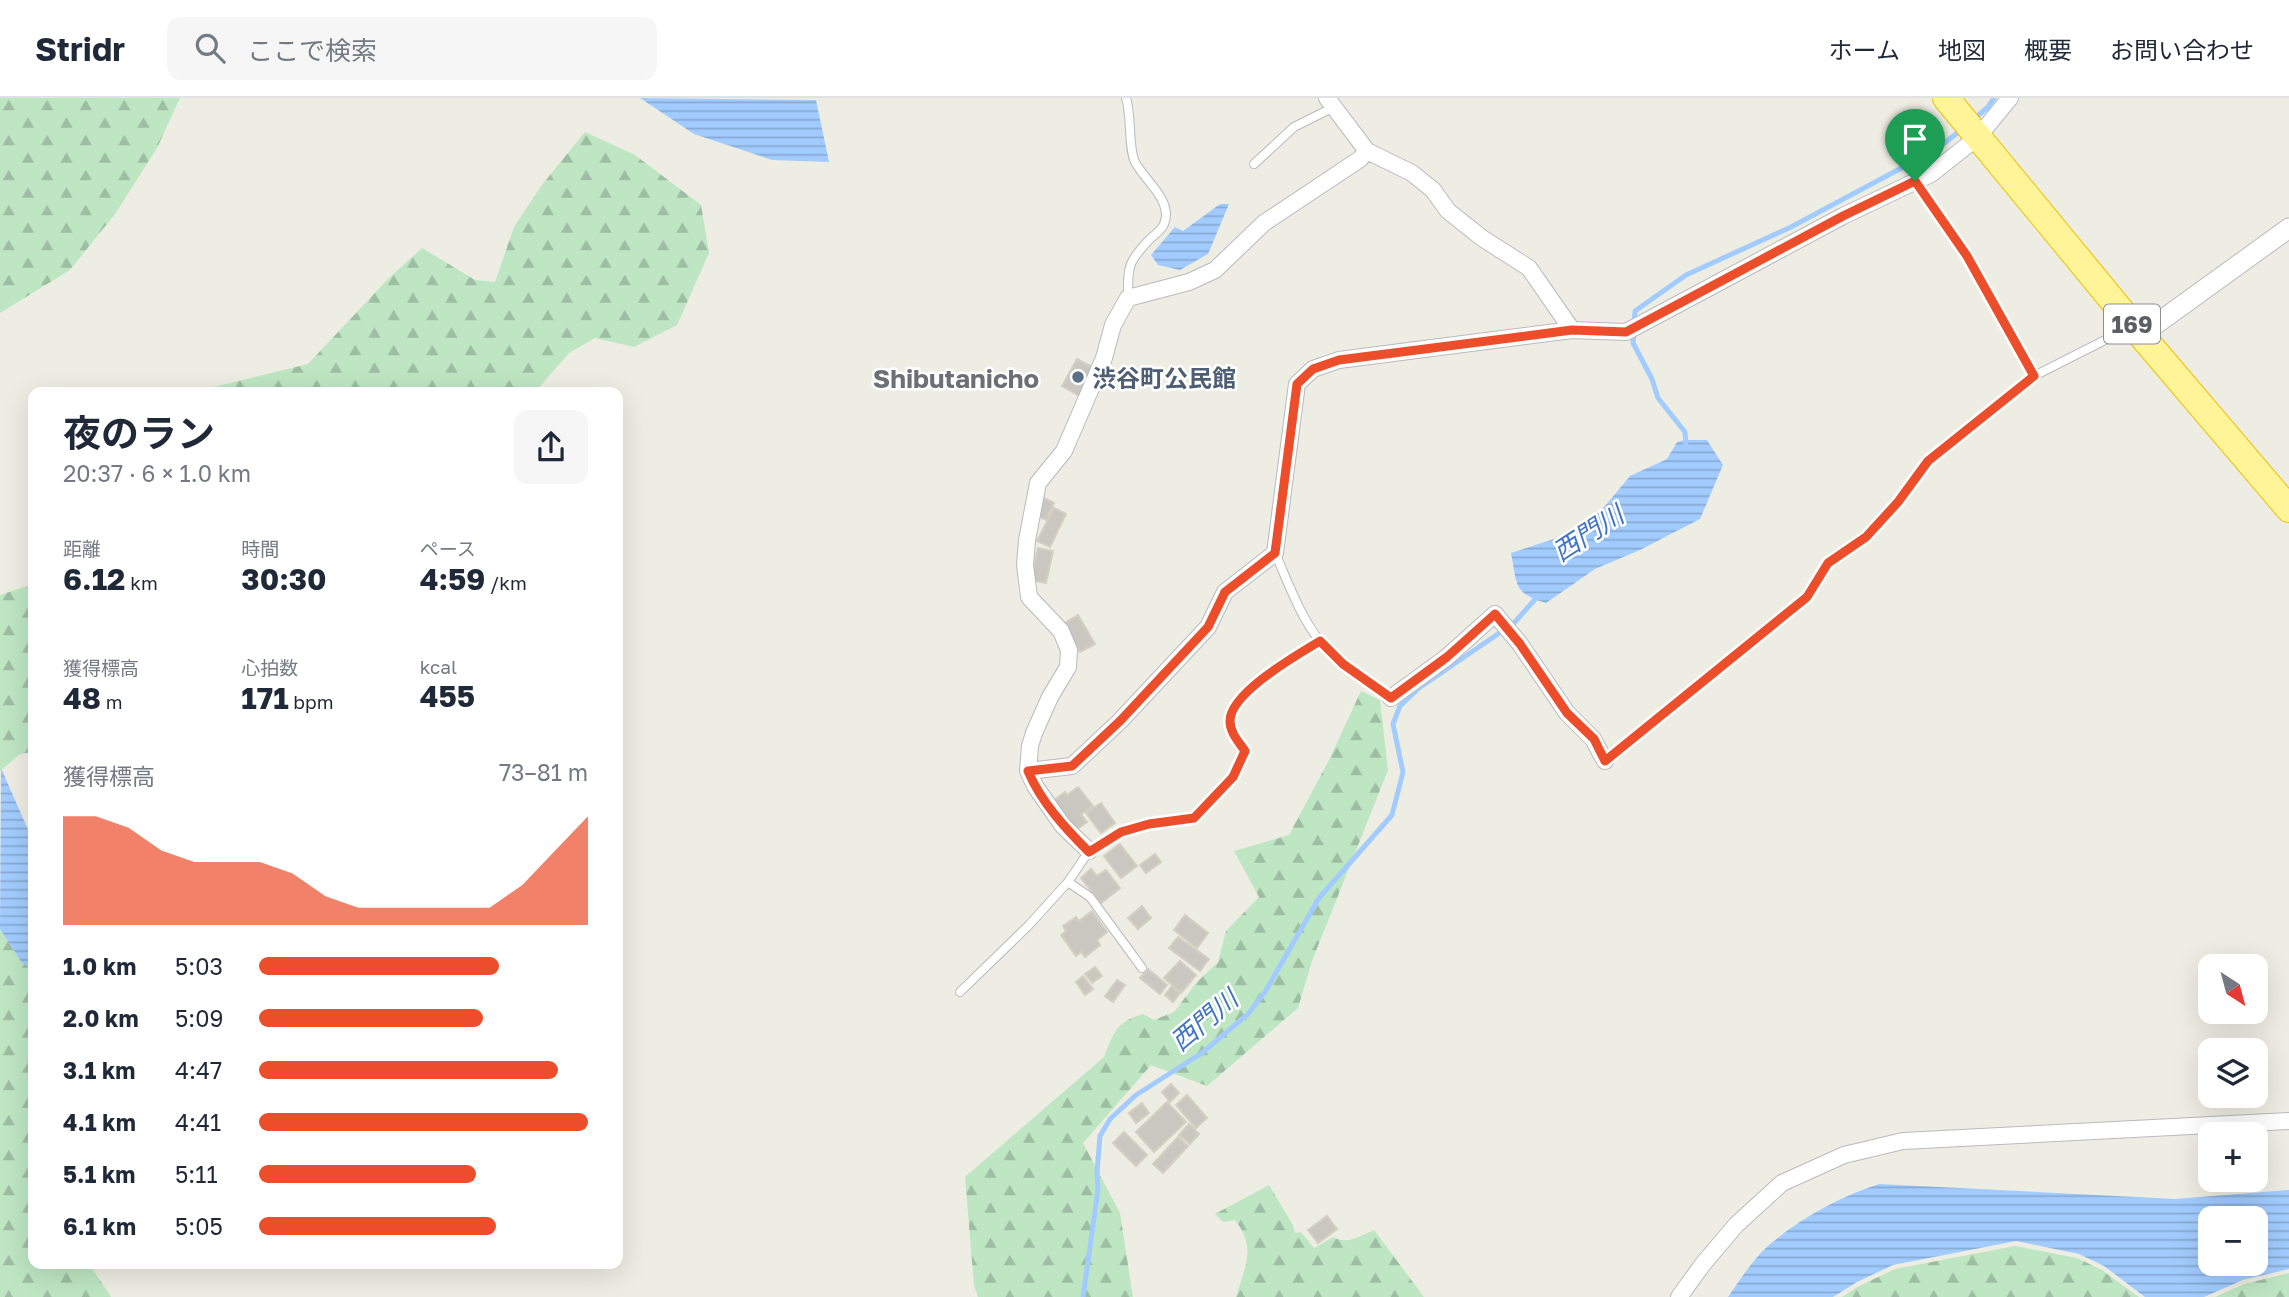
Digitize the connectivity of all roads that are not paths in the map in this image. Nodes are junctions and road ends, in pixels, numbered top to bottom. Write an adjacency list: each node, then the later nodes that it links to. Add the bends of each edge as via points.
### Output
1 (1126, 98): 10 (lane, via 1134,160 1166,211 1164,225 1128,267)
2 (2010, 98): 5 (street)
3 (1331, 102): 6 (street); 7 (lane, via 1294,127)
4 (1952, 105): 5 (highway, 169)
5 (1978, 137): 8 (street); 12 (highway, 169)
6 (1367, 151): 10 (street, via 1264,223 1214,270 1189,282); 11 (street, via 1412,173 1433,190 1448,211 1529,268)
7 (1254, 164)
8 (1915, 181): 11 (street, via 1626,332); 13 (lane, via 1967,256)
9 (2289, 228): 12 (street)
10 (1128, 298): 19 (street, via 1064,451 1038,483 1025,565 1029,597 1061,631 1069,650 1068,667 1034,733)
11 (1572, 330): 15 (street, via 1339,360 1313,369 1297,384)
12 (2141, 335): 13 (lane, via 2113,336); 14 (highway, 169)
13 (2034, 376): 18 (lane, via 1928,461 1866,537 1828,563 1807,597)
14 (2289, 509)
15 (1275, 553): 16 (lane); 19 (street, via 1225,592 1208,627 1072,766)
16 (1320, 641): 17 (lane, via 1343,664); 20 (lane, via 1272,671 1233,709 1233,734 1245,751 1233,777 1194,818 1121,832)
17 (1391, 698): 18 (street, via 1495,614 1567,713 1594,739)
18 (1605, 761)
19 (1028, 771): 20 (street, via 1063,826)
20 (1089, 852): 21 (lane)
21 (1068, 882): 22 (lane, via 1090,897); 23 (lane)
22 (1142, 968)
23 (960, 992)
24 (2289, 1121): 25 (street, via 1903,1141 1843,1155 1782,1183 1736,1225)
25 (1679, 1297)

